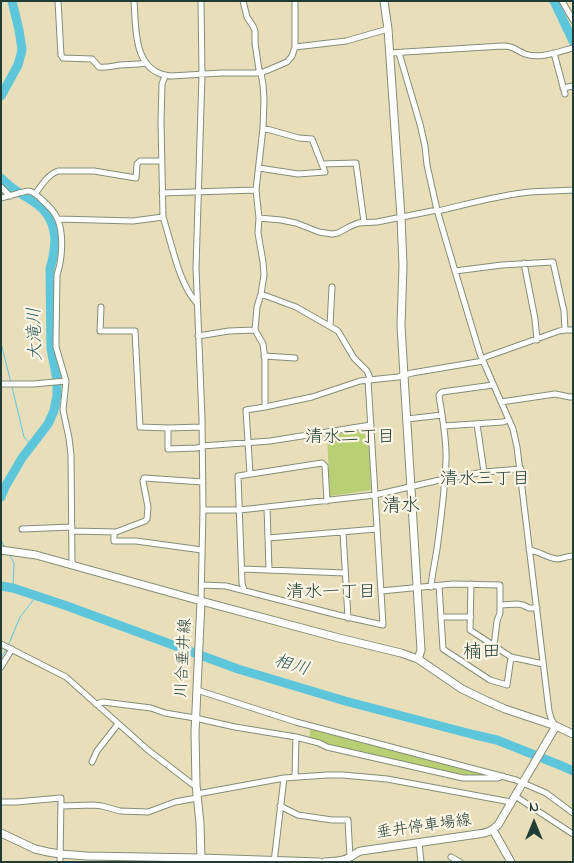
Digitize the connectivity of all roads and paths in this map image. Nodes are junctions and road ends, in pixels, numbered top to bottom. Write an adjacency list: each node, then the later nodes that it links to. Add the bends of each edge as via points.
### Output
1 (58, 1): 15 (street, via 60,55 63,58 92,59 103,68)
2 (134, 1): 15 (street, via 137,41)
3 (201, 1): 17 (street)
4 (243, 1): 16 (street, via 247,17 254,26)
5 (295, 1): 10 (street)
6 (384, 1): 9 (street)
7 (562, 1): 8 (street)
8 (573, 20)
9 (388, 29): 10 (street, via 346,41); 12 (street)
10 (295, 47): 16 (street, via 287,62)
11 (573, 48): 14 (street)
12 (390, 53): 13 (street); 33 (street)
13 (399, 53): 14 (street, via 510,46 524,54 541,56); 32 (street, via 420,124)
14 (554, 53): 19 (street, via 564,91)
15 (144, 63): 18 (street)
16 (261, 73): 17 (street); 20 (street)
17 (202, 74): 18 (street); 27 (street)
18 (165, 76): 21 (street, via 162,84)
19 (573, 86)
20 (263, 128): 22 (street, via 312,139); 23 (street)
21 (162, 161): 28 (street); 29 (street, via 140,161 136,178 94,171 58,171 48,177)
22 (322, 164): 23 (street, via 325,172 298,174); 37 (street, via 356,162)
23 (259, 168): 25 (street)
24 (1, 187): 30 (street)
25 (256, 190): 27 (street); 35 (street)
26 (573, 190): 32 (street, via 530,192)
27 (198, 192): 28 (street); 42 (street)
28 (162, 193): 34 (street)
29 (35, 194): 30 (street, via 28,190); 36 (street)
30 (12, 196): 31 (street)
31 (1, 198)
32 (437, 210): 33 (street); 39 (street)
33 (402, 216): 37 (street); 53 (street)
34 (163, 217): 36 (street, via 133,221); 42 (street, via 182,276)
35 (259, 218): 37 (street, via 289,222 332,234); 41 (street, via 264,275)
36 (58, 219): 55 (street, via 62,255 57,275 56,347)
37 (364, 222)
38 (524, 263): 39 (street); 46 (street, via 553,262); 49 (street)
39 (455, 271): 52 (street)
40 (332, 287): 44 (street)
41 (261, 294): 44 (street, via 296,307); 45 (street)
42 (196, 302): 48 (street)
43 (101, 307): 68 (street, via 100,331 135,331 140,427)
44 (330, 326): 54 (street, via 367,371)
45 (255, 330): 48 (street); 50 (street, via 263,344)
46 (565, 330): 47 (street); 49 (street)
47 (573, 330)
48 (198, 336): 67 (street)
49 (538, 340): 52 (street)
50 (264, 356): 51 (street); 60 (street)
51 (295, 358)
52 (483, 359): 53 (street); 57 (street)
53 (404, 376): 54 (street); 62 (street)
54 (370, 380): 60 (street, via 312,398); 65 (street)
55 (65, 381): 56 (street); 83 (street, via 63,410 71,455)
56 (1, 384)
57 (493, 385): 59 (street); 61 (street, via 442,392)
58 (573, 397): 59 (street, via 555,394)
59 (501, 402): 63 (street)
60 (265, 407): 69 (street, via 246,410)
61 (442, 415): 62 (street); 66 (street)
62 (407, 419): 76 (street)
63 (509, 420): 64 (street); 71 (street)
64 (478, 424): 66 (street); 72 (street)
65 (371, 425): 69 (street); 77 (street)
66 (444, 426): 74 (street)
67 (202, 427): 68 (street); 70 (street)
68 (168, 428): 70 (street, via 168,449)
69 (249, 443): 70 (street); 73 (street)
70 (202, 446): 75 (street)
71 (521, 469): 72 (street); 90 (street)
72 (484, 472): 74 (street)
73 (250, 474): 78 (street, via 322,464 325,466); 81 (street, via 238,476)
74 (444, 479): 76 (street); 99 (street)
75 (202, 482): 80 (street); 86 (street, via 144,478 147,519)
76 (411, 487): 77 (street); 100 (street)
77 (375, 495): 78 (street); 84 (street)
78 (327, 500): 79 (street)
79 (267, 507): 81 (street); 87 (street)
80 (202, 510): 81 (street); 89 (street)
81 (240, 510): 93 (street)
82 (22, 529): 83 (street)
83 (72, 529): 86 (street); 92 (street)
84 (377, 529): 85 (street); 102 (street)
85 (344, 532): 87 (street); 95 (street)
86 (114, 533): 89 (street, via 114,541)
87 (268, 538): 94 (street)
88 (1, 550): 92 (street, 川合垂井線)
89 (202, 550): 97 (street)
90 (529, 550): 91 (street, via 555,559); 105 (street)
91 (573, 556)
92 (72, 565): 103 (street, 川合垂井線)
93 (242, 569): 94 (street); 101 (street)
94 (269, 570): 95 (street)
95 (345, 573): 107 (street)
96 (471, 584): 98 (street); 104 (street, via 500,585); 106 (street)
97 (202, 585): 101 (street); 103 (street)
98 (439, 586): 99 (street); 108 (street)
99 (431, 587): 100 (street)
100 (417, 588): 102 (street); 113 (street, via 421,650)
101 (244, 590): 107 (street)
102 (381, 591): 107 (street, via 383,625)
103 (201, 605): 113 (street); 116 (street, 川合垂井線)
104 (501, 605): 105 (street); 110 (street)
105 (537, 608): 114 (street)
106 (471, 617): 108 (street); 110 (street, via 470,630)
107 (348, 618)
108 (442, 618): 112 (street, via 443,649 490,680 507,685)
109 (1, 644): 111 (street)
110 (494, 646): 112 (street)
111 (12, 649): 115 (street); 117 (street, via 66,676)
112 (511, 657): 114 (street)
113 (418, 659): 120 (street, via 462,689)
114 (543, 664): 120 (street)
115 (1, 666)
116 (197, 688): 118 (street, 川合垂井線); 124 (street, via 296,722)
117 (96, 704): 118 (street, via 103,702 151,708); 119 (street)
118 (196, 718): 122 (street); 128 (street, 川合垂井線)
119 (118, 724): 123 (street); 128 (street)
120 (554, 729): 121 (street); 127 (street)
121 (573, 734)
122 (296, 737): 124 (street, via 327,748 463,778); 125 (street)
123 (92, 762)
124 (502, 776): 127 (street)
125 (295, 777): 126 (street); 130 (street, via 343,775 387,779)
126 (284, 778): 129 (street); 133 (street)
127 (524, 782): 130 (street); 134 (street)
128 (196, 785): 129 (street, 川合垂井線)
129 (197, 796): 132 (street, via 148,812 120,811 93,805); 143 (street, 川合垂井線)
130 (513, 799): 135 (street); 137 (street)
131 (1, 802): 132 (street, via 61,798)
132 (61, 806): 140 (street)
133 (280, 806): 141 (street, via 298,815 348,820); 144 (street)
134 (573, 813)
135 (493, 830): 138 (street, 垂井停車場線); 146 (street, 垂井停車場線)
136 (1, 833): 140 (street)
137 (573, 834)
138 (419, 843): 141 (street, 垂井停車場線, via 361,851); 149 (street)
139 (451, 857): 150 (street)
140 (60, 858): 142 (street)
141 (350, 858): 145 (street, 垂井停車場線)
142 (136, 859): 143 (street)
143 (201, 860): 144 (street)
144 (274, 861): 147 (street)
145 (338, 861): 148 (street, 垂井停車場線)
146 (509, 861)
147 (319, 862)
148 (325, 862)
149 (421, 862)
150 (460, 862)

